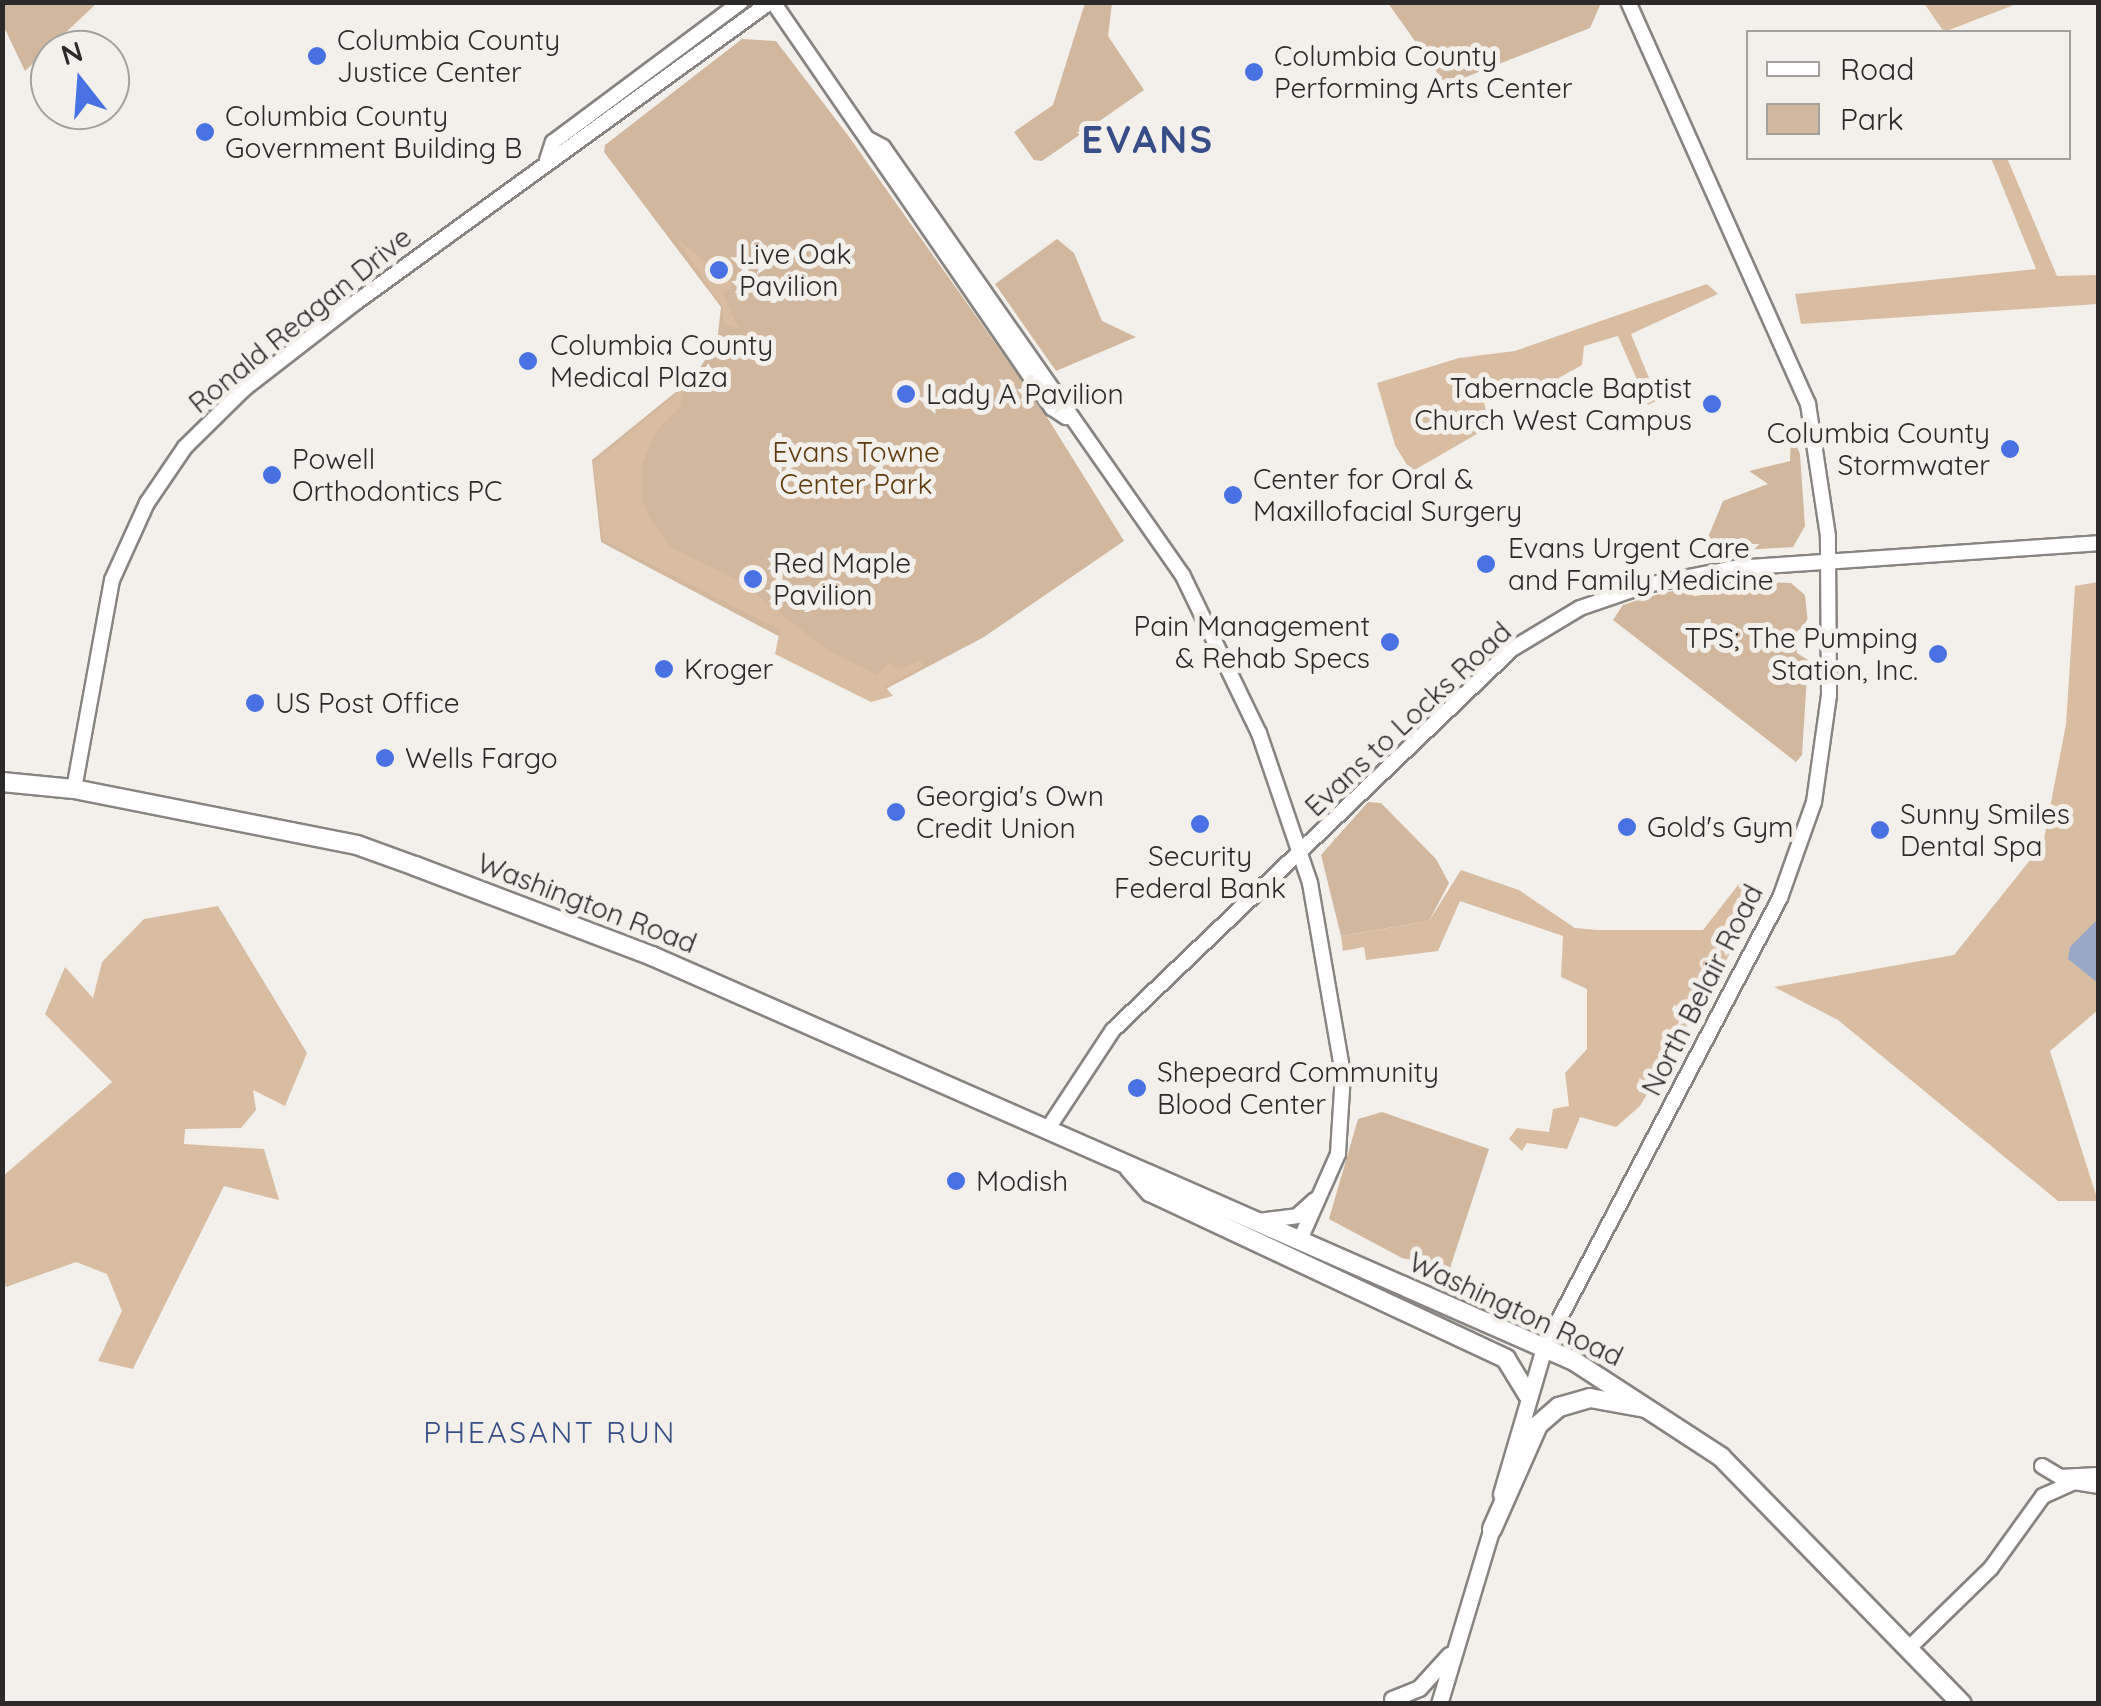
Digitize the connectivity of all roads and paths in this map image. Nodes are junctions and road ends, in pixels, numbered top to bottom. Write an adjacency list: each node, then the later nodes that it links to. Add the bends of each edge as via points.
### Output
1 (740, 2): 4 (street, Ronald Reagan Drive, via 553,142)
2 (771, 2): 4 (street, Ronald Reagan Drive, via 564,158); 9 (street, via 868,139 882,146 1052,408 1066,417 1183,576 1259,733)
3 (1628, 2): 6 (street, North Belair Road, via 1798,371 1819,461)
4 (547, 160): 8 (street, Ronald Reagan Drive, via 244,390 185,447 146,503 112,580)
5 (2098, 543): 6 (street, Evans to Locks Road)
6 (1830, 563): 9 (street, Evans to Locks Road, via 1696,574 1580,608 1512,649); 15 (street, North Belair Road, via 1829,695 1819,780 1780,898)
7 (2, 782): 8 (main road, Washington Road)
8 (74, 788): 10 (main road, Washington Road, via 358,845 652,956)
9 (1301, 852): 10 (street, Evans to Locks Road, via 1114,1030); 12 (street, via 1328,970 1345,1125)
10 (1048, 1130): 11 (main road, Washington Road)
11 (1125, 1164): 13 (main road, Washington Road); 16 (main road, Washington Road, via 1150,1192 1506,1359)
12 (1322, 1192): 13 (street, via 1297,1216); 14 (street)
13 (1250, 1221): 14 (main road, Washington Road)
14 (1299, 1242): 15 (main road, Washington Road)
15 (1544, 1348): 16 (main road, North Belair Road); 17 (main road, Washington Road)
16 (1528, 1396): 21 (main road, North Belair Road)
17 (1654, 1410): 21 (main road, via 1590,1398 1559,1407 1538,1425); 23 (main road, Washington Road, via 1732,1467)
18 (2042, 1466): 19 (street, via 2060,1477)
19 (2098, 1475)
20 (2098, 1486): 23 (street, via 2074,1482 2043,1496 1991,1568)
21 (1492, 1529): 22 (main road, North Belair Road)
22 (1454, 1648): 24 (main road, via 1419,1688); 25 (main road, North Belair Road)
23 (1909, 1648): 26 (main road, Washington Road)
24 (1392, 1698)
25 (1438, 1704)
26 (1962, 1704)

